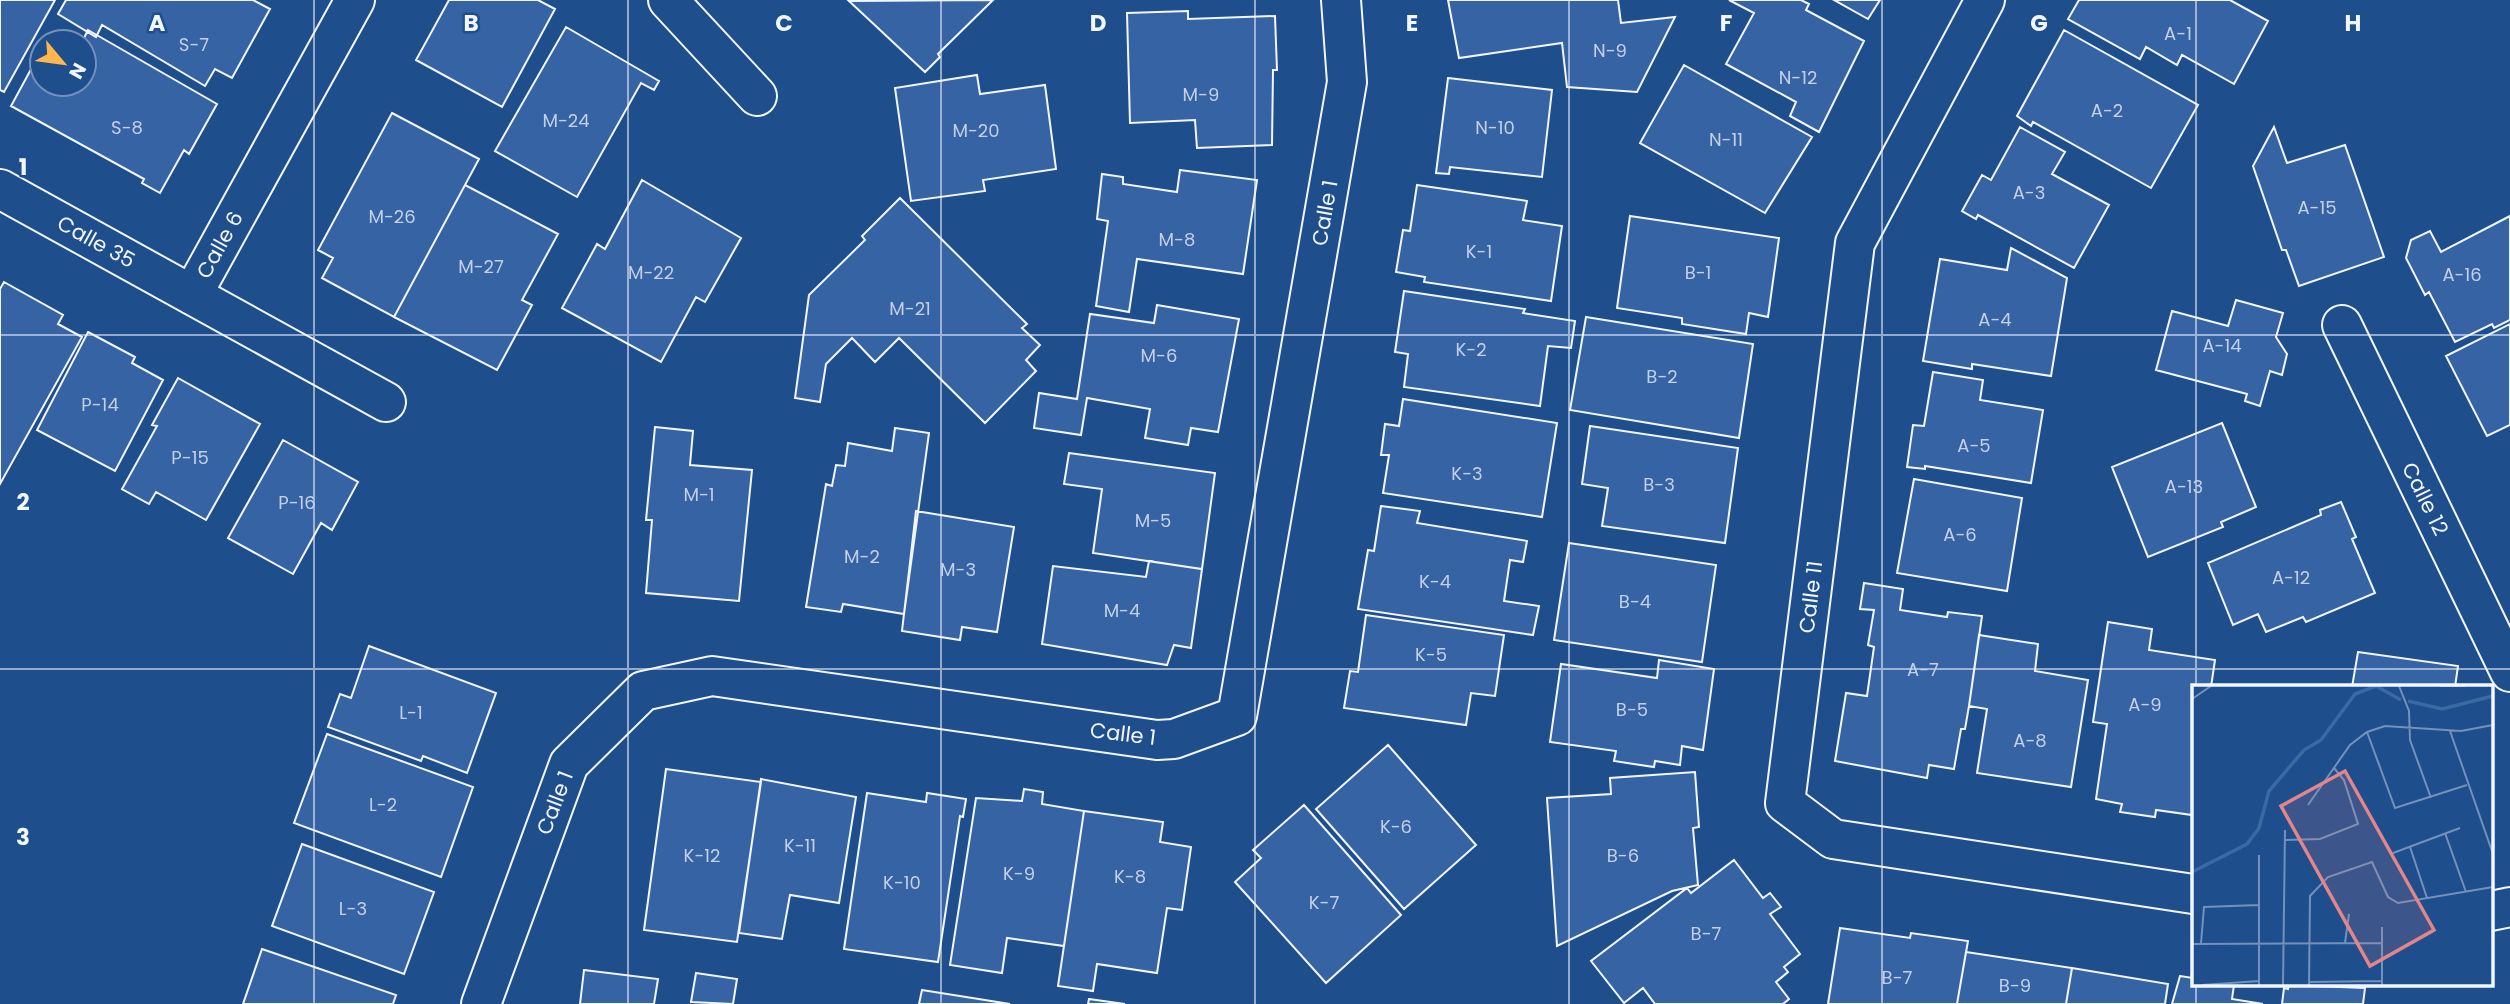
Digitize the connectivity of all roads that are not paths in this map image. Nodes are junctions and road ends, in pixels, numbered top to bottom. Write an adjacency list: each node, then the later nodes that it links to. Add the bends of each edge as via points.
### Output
1 (355, 0): 7 (street, Calle 6)
2 (668, 0): 5 (street)
3 (1341, 0): 14 (street, Calle 1, via 1347,82 1237,716 1174,739 1157,740 712,676 643,691 569,764)
4 (1985, 0): 11 (street, Calle 11, via 1855,243 1785,803 1833,839)
5 (757, 96)
6 (0, 189): 7 (street, Calle 35)
7 (192, 295): 9 (street, Calle 6)
8 (2342, 325): 10 (street, Calle 12)
9 (386, 402)
10 (2510, 673)
11 (2192, 894)
12 (2510, 907): 13 (street)
13 (2492, 911)
14 (481, 1004)

